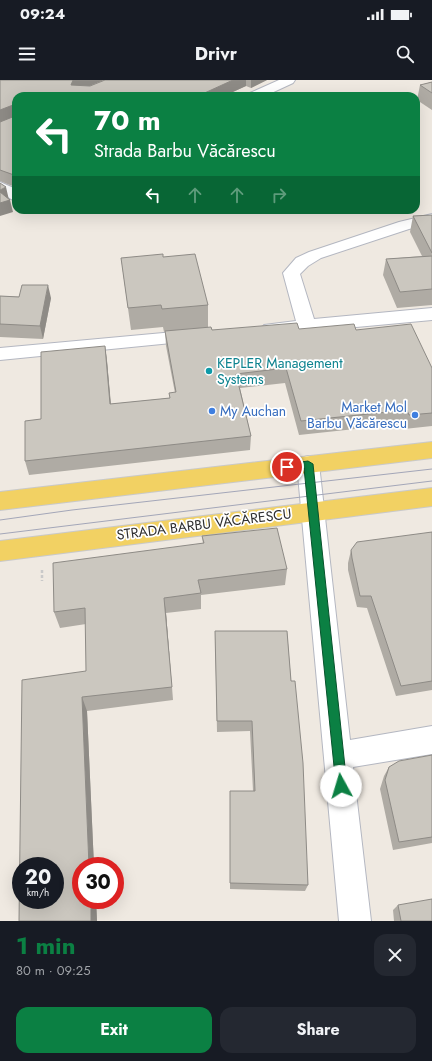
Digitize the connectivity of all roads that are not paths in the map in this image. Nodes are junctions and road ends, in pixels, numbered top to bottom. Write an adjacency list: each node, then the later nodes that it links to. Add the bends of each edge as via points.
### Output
1 (289, 80): 2 (street)
2 (264, 92)
3 (0, 186): 4 (street)
4 (12, 194)
5 (432, 219): 7 (street, via 405,225 315,255 302,262 291,273)
6 (432, 314): 7 (street)
7 (306, 326): 8 (street)
8 (252, 331)
9 (212, 334): 10 (street)
10 (0, 354)
11 (432, 450): 12 (main road)
12 (308, 464): 14 (main road); 15 (street)
13 (432, 497): 15 (main road, STRADA BARBU VĂCĂRESCU)
14 (0, 501)
15 (313, 511): 16 (main road, STRADA BARBU VĂCĂRESCU); 18 (street)
16 (0, 551)
17 (432, 740): 18 (street)
18 (338, 756): 19 (street)
19 (355, 921)

